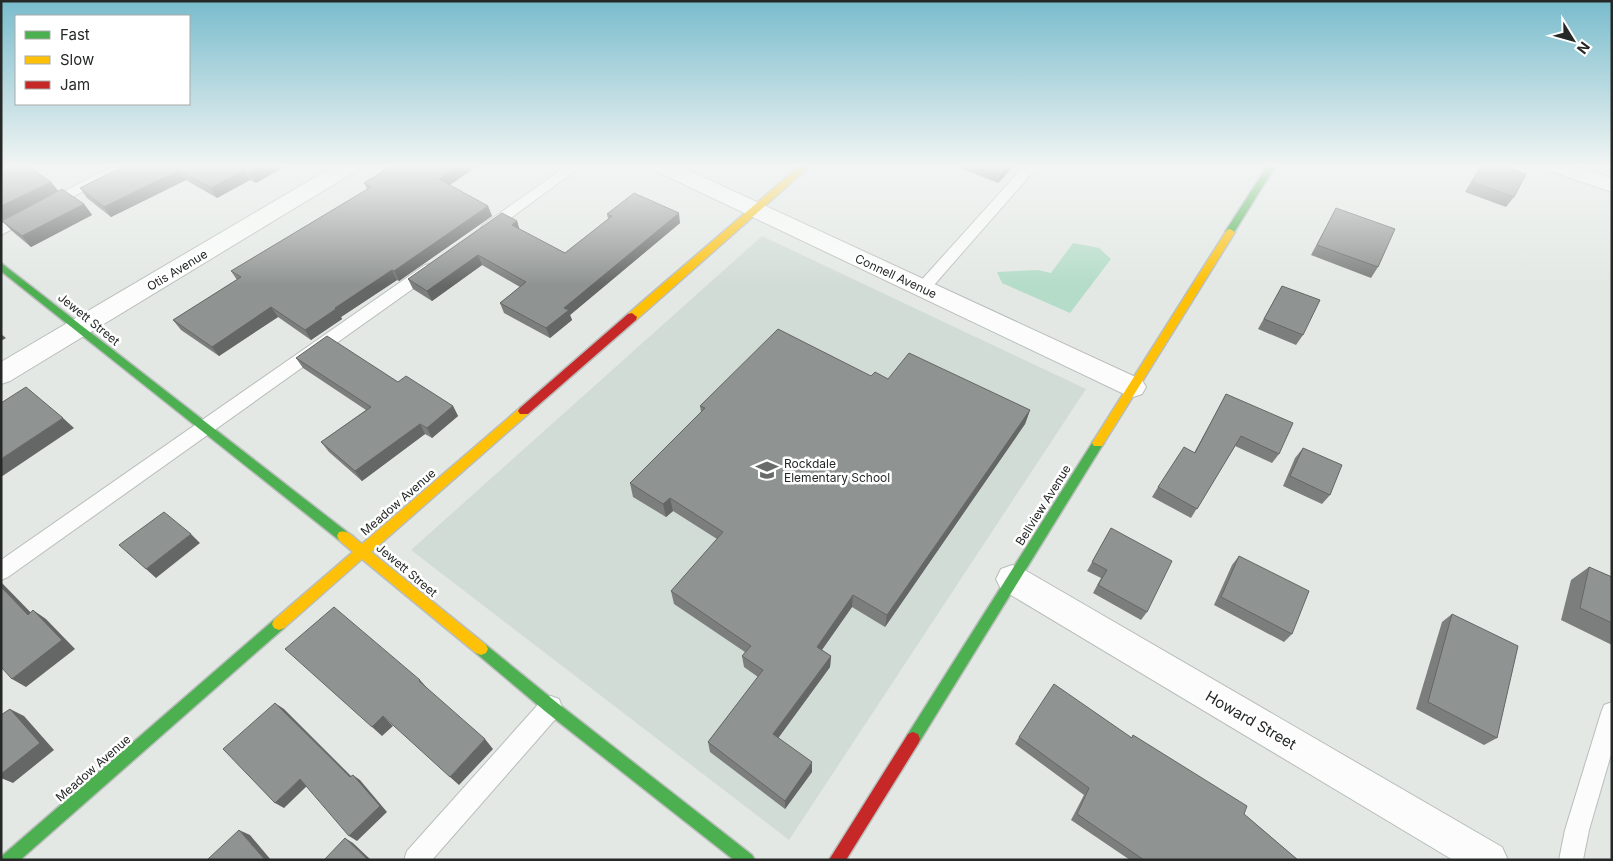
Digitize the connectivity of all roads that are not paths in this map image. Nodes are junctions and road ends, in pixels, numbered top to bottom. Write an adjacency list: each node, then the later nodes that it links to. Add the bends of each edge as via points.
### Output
1 (49, 205): 9 (lane)
2 (285, 205): 14 (street, Otis Avenue)
3 (521, 205): 10 (lane)
4 (746, 205): 8 (street, Connell Avenue)
5 (761, 205): 8 (street, Meadow Avenue)
6 (996, 205): 13 (lane)
7 (1247, 205): 16 (street, Bellview Avenue)
8 (756, 210): 13 (street, Connell Avenue); 18 (street, Meadow Avenue)
9 (1, 230)
10 (472, 240)
11 (439, 262): 17 (lane)
12 (1, 266): 14 (street, Jewett Street)
13 (922, 289): 16 (street, Connell Avenue)
14 (79, 328): 15 (street, Otis Avenue); 17 (street, Jewett Street)
15 (1, 374)
16 (1133, 388): 20 (street, Bellview Avenue)
17 (204, 428): 18 (street, Jewett Street); 19 (lane)
18 (362, 551): 21 (street, Jewett Street); 23 (street, Meadow Avenue)
19 (1, 571)
20 (1012, 579): 26 (street, Bellview Avenue); 27 (street, Howard Street)
21 (551, 707): 24 (lane); 25 (street, Jewett Street)
22 (1612, 713): 28 (lane)
23 (8, 860)
24 (416, 860)
25 (747, 860)
26 (837, 860)
27 (1489, 860)
28 (1571, 860)

